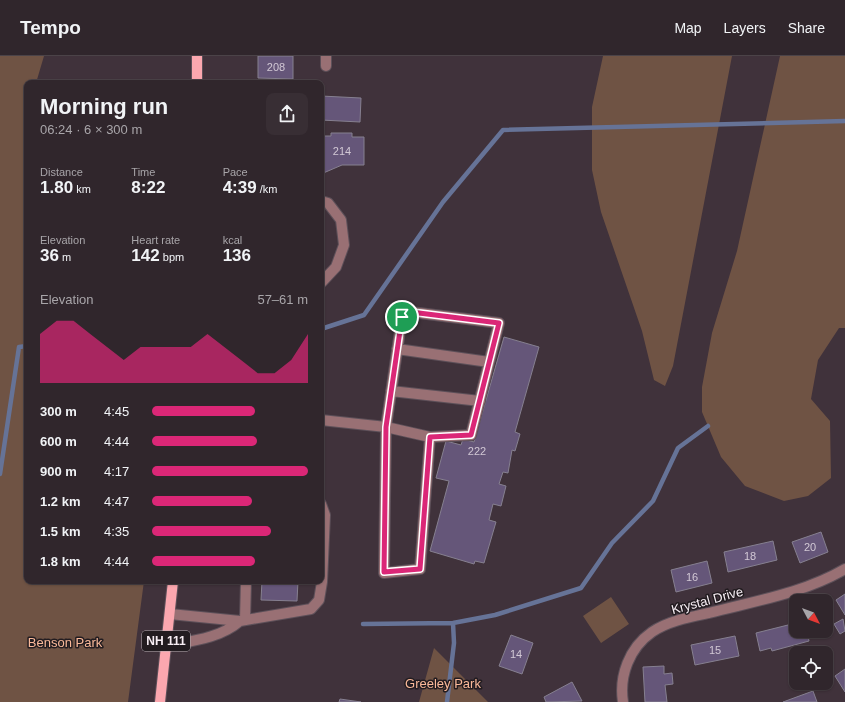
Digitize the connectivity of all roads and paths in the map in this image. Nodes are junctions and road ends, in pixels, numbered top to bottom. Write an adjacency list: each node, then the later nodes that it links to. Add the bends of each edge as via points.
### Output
1 (197, 56): 2 (main road)
2 (197, 80)
3 (324, 202): 4 (street, via 328,203 341,220 344,245 336,267)
4 (324, 279)
5 (397, 349): 6 (street); 6 (street, via 402,317 411,312 499,323); 7 (street)
6 (489, 362): 8 (street)
7 (391, 391): 8 (street); 10 (street)
8 (480, 401): 11 (street, via 471,435)
9 (324, 420): 10 (street)
10 (386, 427): 11 (street); 11 (street, via 384,572 420,569)
11 (430, 437)
12 (324, 512): 13 (street)
13 (324, 537)
14 (845, 569): 22 (street, Krystal Drive, via 827,580 803,589 680,620 660,628 643,640 630,656 624,675)
15 (173, 584): 18 (main road, NH 111)
16 (246, 584): 19 (street)
17 (322, 584): 19 (street, via 319,600 312,609)
18 (170, 614): 19 (street); 20 (main road, NH 111)
19 (242, 621): 20 (street, via 206,638)
20 (166, 646): 21 (main road, NH 111)
21 (160, 702)
22 (623, 702)

